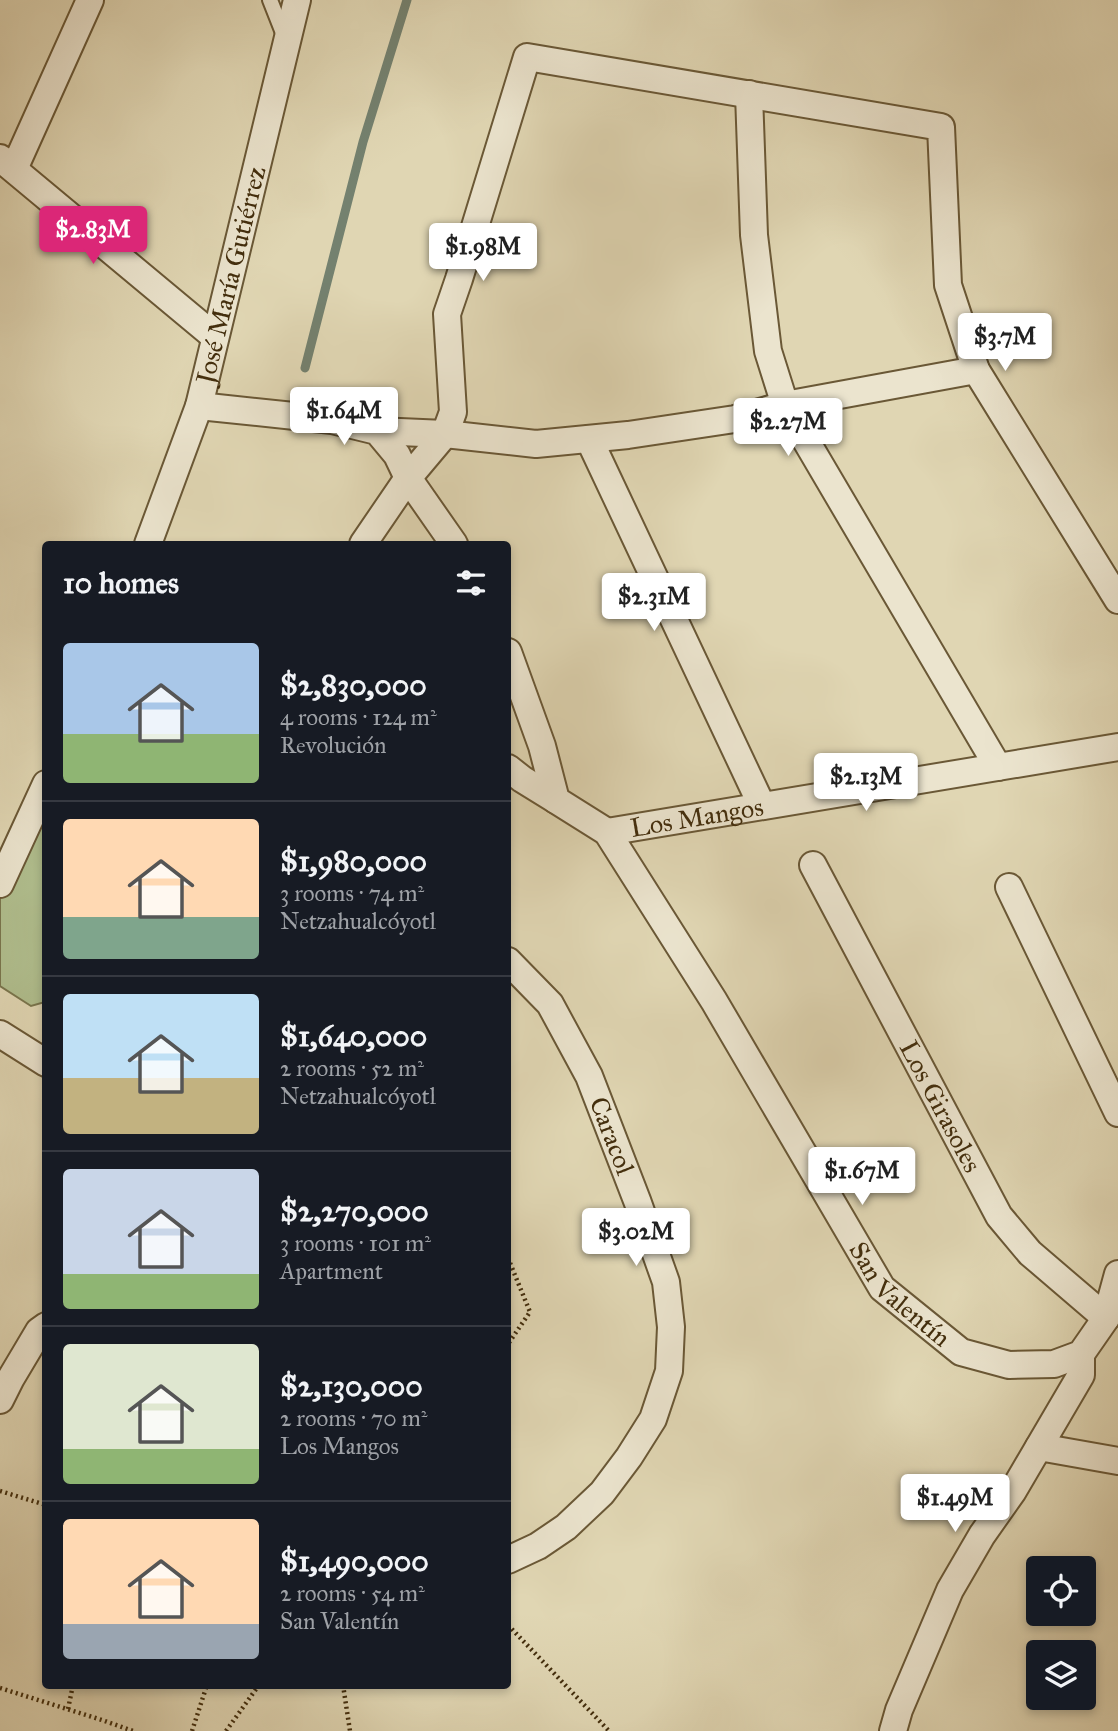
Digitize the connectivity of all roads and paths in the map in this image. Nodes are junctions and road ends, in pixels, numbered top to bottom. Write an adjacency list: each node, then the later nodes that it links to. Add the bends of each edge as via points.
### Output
1 (90, 0): 6 (street)
2 (270, 0): 4 (lane)
3 (298, 0): 4 (street, José María Gutiérrez)
4 (287, 43): 7 (street, José María Gutiérrez)
5 (749, 94): 8 (street, via 941,127 948,285); 9 (street, via 754,235 768,351); 12 (street, via 527,57 447,314 453,412)
6 (7, 164): 7 (street)
7 (215, 337): 10 (street, José María Gutiérrez)
8 (976, 370): 9 (street); 18 (street)
9 (785, 405): 13 (street, via 735,419); 21 (street)
10 (199, 406): 11 (street, via 332,420); 15 (street, José María Gutiérrez)
11 (377, 431): 12 (street); 14 (street)
12 (445, 434): 13 (street, via 537,443); 14 (street)
13 (589, 439): 25 (street)
14 (408, 478): 16 (street); 17 (street)
15 (149, 541)
16 (365, 541)
17 (452, 541)
18 (1118, 600)
19 (511, 660): 24 (street)
20 (1118, 747): 21 (street, Los Mangos)
21 (998, 767): 25 (street, Los Mangos)
22 (511, 770): 24 (street)
23 (42, 793): 28 (street)
24 (556, 800): 26 (street)
25 (762, 806): 26 (street, Los Mangos)
26 (607, 832): 39 (street, San Valentín, via 714,1001 882,1288 961,1352 1009,1365 1054,1364)
27 (813, 865): 36 (street, Los Girasoles, via 999,1216 1030,1253)
28 (0, 884)
29 (1009, 887): 33 (street)
30 (511, 964): 45 (street, Caracol, via 550,1004 589,1076 666,1282 671,1327 665,1383 653,1419 629,1457 602,1493 566,1527)
31 (0, 1034): 32 (street)
32 (42, 1060)
33 (1118, 1113)
34 (511, 1265): 38 (path, via 530,1312)
35 (1118, 1274): 36 (street)
36 (1106, 1318): 39 (street)
37 (42, 1329): 40 (street)
38 (511, 1340)
39 (1082, 1354): 41 (street, via 1082,1375)
40 (0, 1400)
41 (1039, 1447): 42 (street); 59 (street, via 950,1590)
42 (1118, 1461)
43 (0, 1491): 44 (path)
44 (42, 1504)
45 (511, 1559)
46 (511, 1628): 53 (path)
47 (0, 1688): 52 (path)
48 (72, 1689): 52 (path)
49 (206, 1689): 55 (path)
50 (255, 1689): 56 (path)
51 (344, 1689): 57 (path)
52 (68, 1709): 54 (path)
53 (607, 1730): 58 (path)
54 (133, 1731)
55 (192, 1731)
56 (226, 1731)
57 (350, 1731)
58 (595, 1731)
59 (893, 1731)

